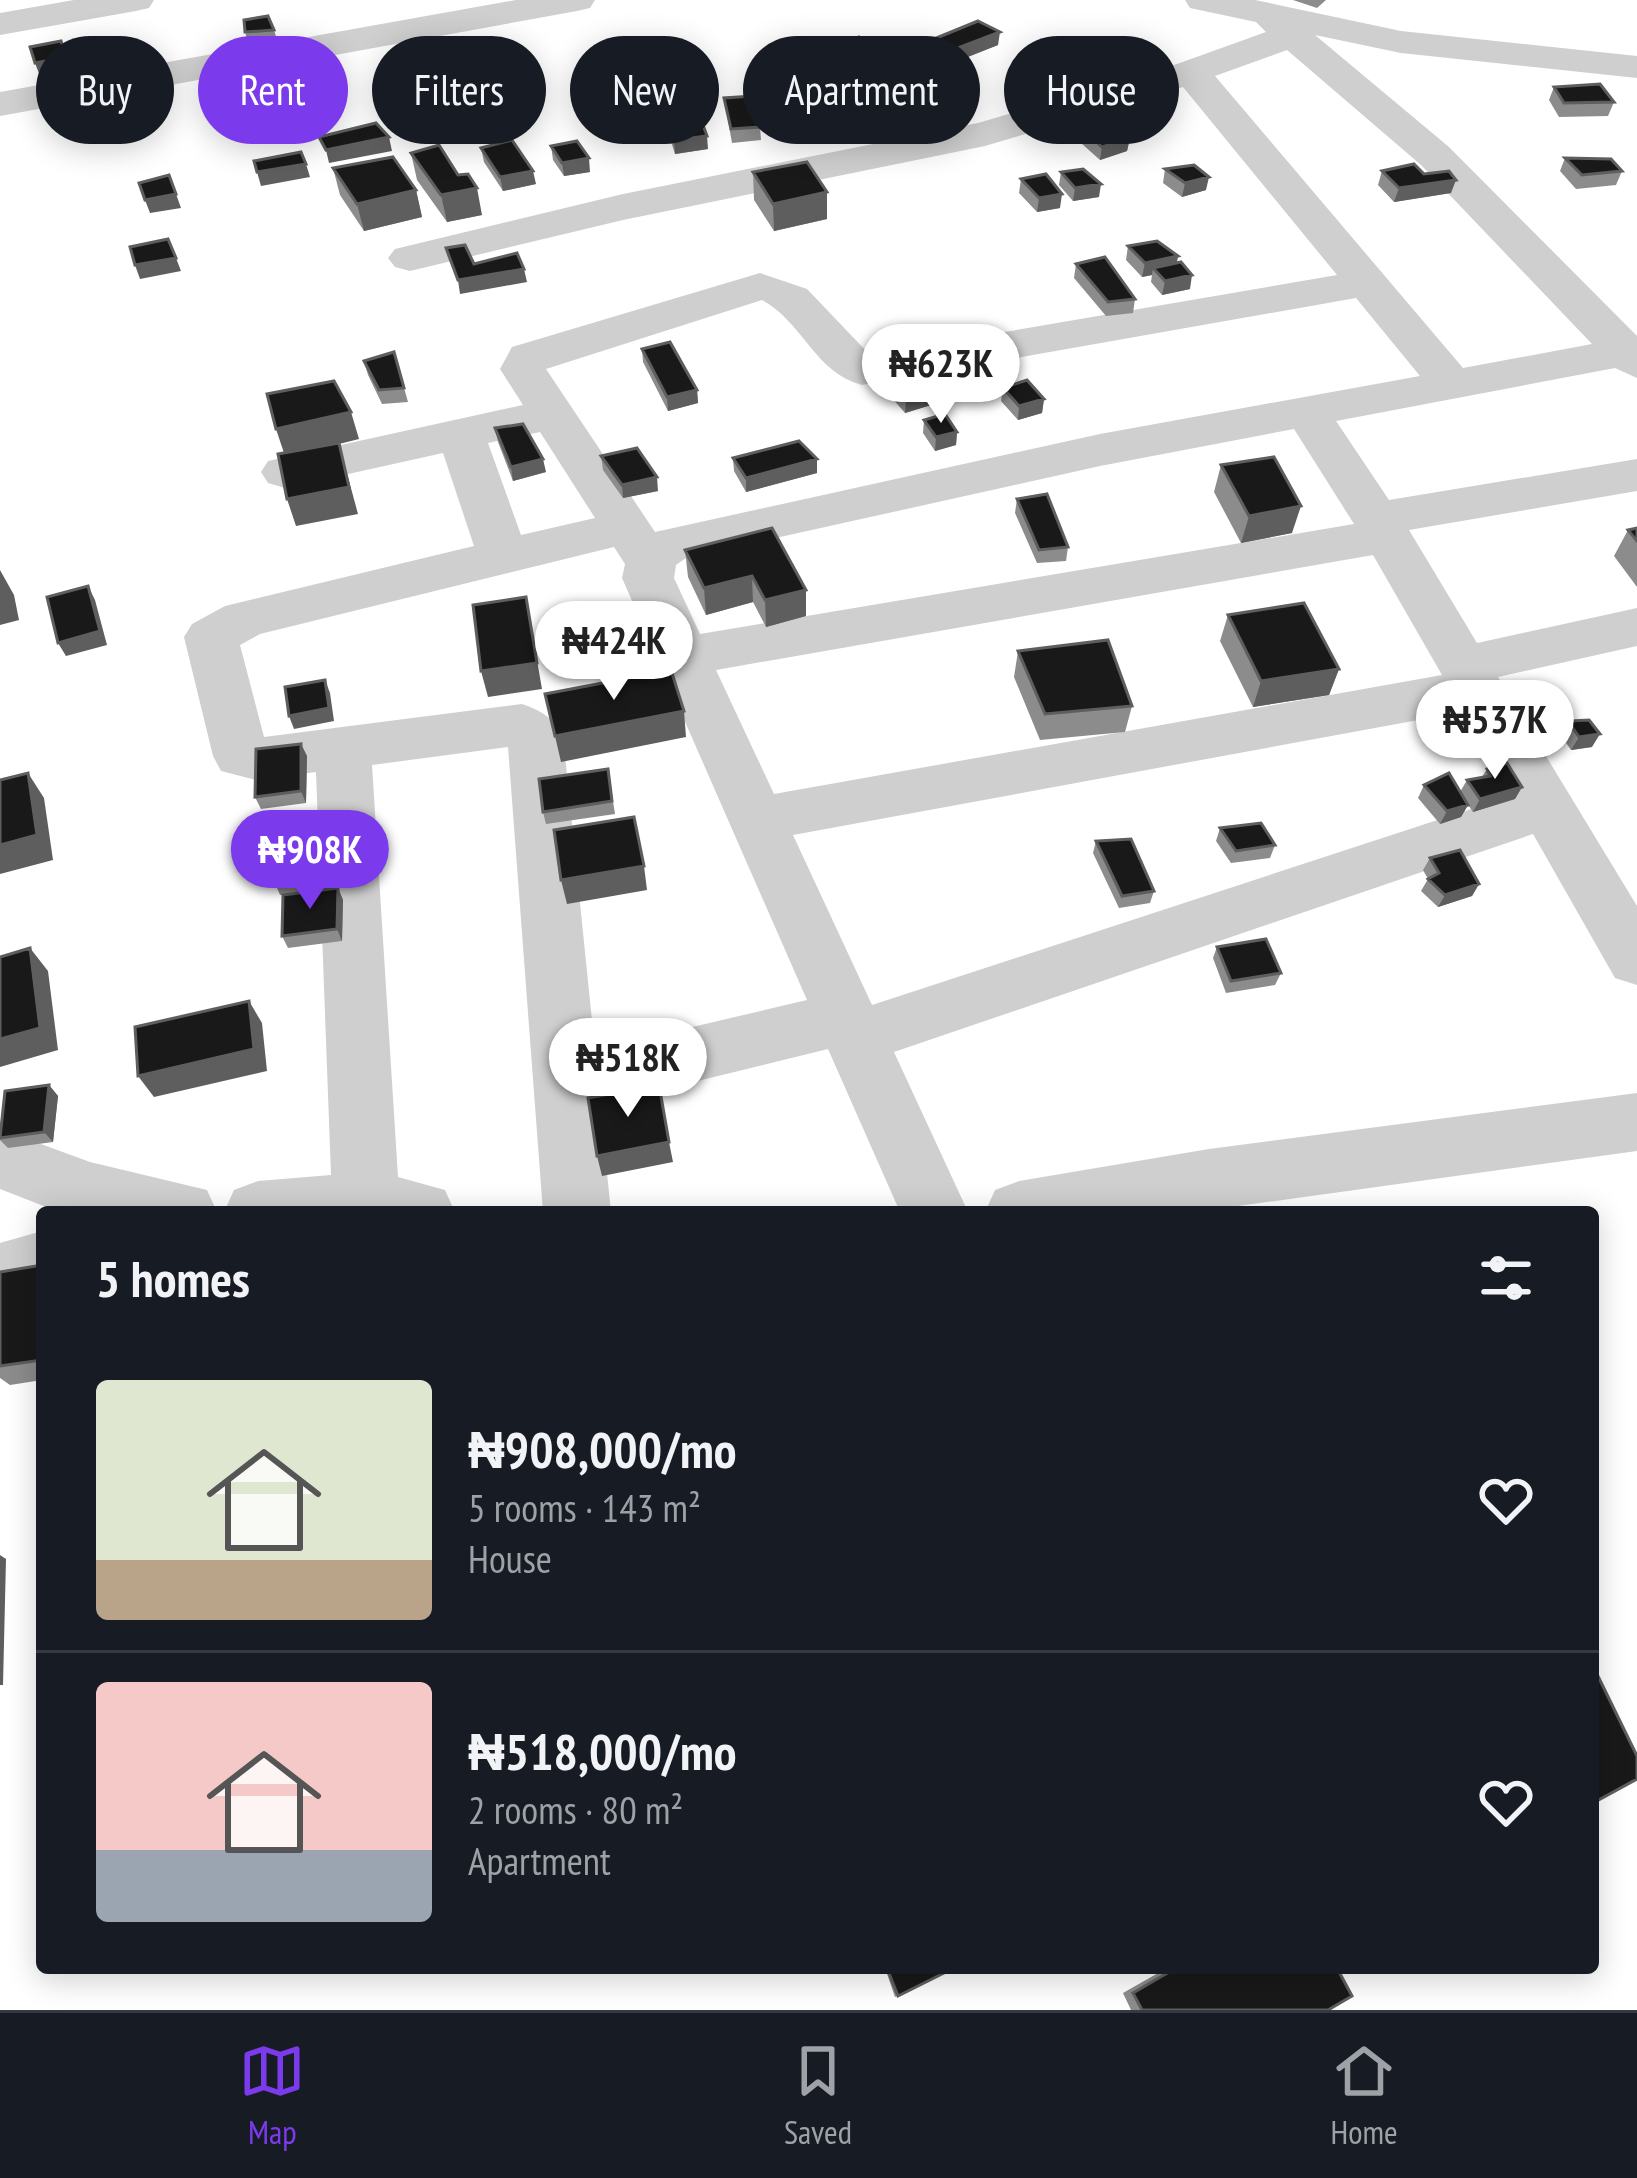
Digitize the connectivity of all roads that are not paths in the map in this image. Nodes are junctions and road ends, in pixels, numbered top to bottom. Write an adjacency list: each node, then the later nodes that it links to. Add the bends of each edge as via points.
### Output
1 (136, 0): 5 (street)
2 (577, 0): 4 (street)
3 (1203, 0): 6 (street)
4 (455, 9): 9 (street, via 317,29)
5 (0, 24)
6 (1281, 25): 7 (street); 8 (street); 12 (street, via 1435,156)
7 (1637, 67)
8 (1191, 71): 10 (street, via 985,134); 11 (street)
9 (0, 104)
10 (410, 258)
11 (1367, 283): 13 (street); 15 (street, via 862,371 845,363 791,293 760,286 528,357 523,369)
12 (1633, 356): 13 (street)
13 (1452, 385): 14 (street)
14 (1307, 412): 19 (street); 20 (street, via 672,544)
15 (553, 413): 16 (street); 20 (street)
16 (461, 434): 17 (street); 21 (street)
17 (285, 472)
18 (1637, 475): 19 (street)
19 (1382, 528): 23 (street); 24 (street)
20 (638, 544): 21 (street); 23 (street)
21 (503, 557): 25 (street, via 244,620 211,637 241,755)
22 (1637, 627): 24 (street)
23 (684, 656): 27 (street)
24 (1470, 677): 26 (street); 27 (street)
25 (344, 747): 30 (street, via 522,725 535,736); 34 (street)
26 (1546, 807): 28 (street); 29 (street)
27 (757, 819): 29 (street)
28 (1637, 960)
29 (851, 1028): 30 (street); 36 (street)
30 (566, 1084): 35 (street)
31 (1637, 1122): 37 (street)
32 (0, 1159): 33 (street)
33 (155, 1206)
34 (394, 1206)
35 (576, 1206)
36 (931, 1206)
37 (1054, 1206)
38 (36, 1265): 39 (street)
39 (0, 1276)

